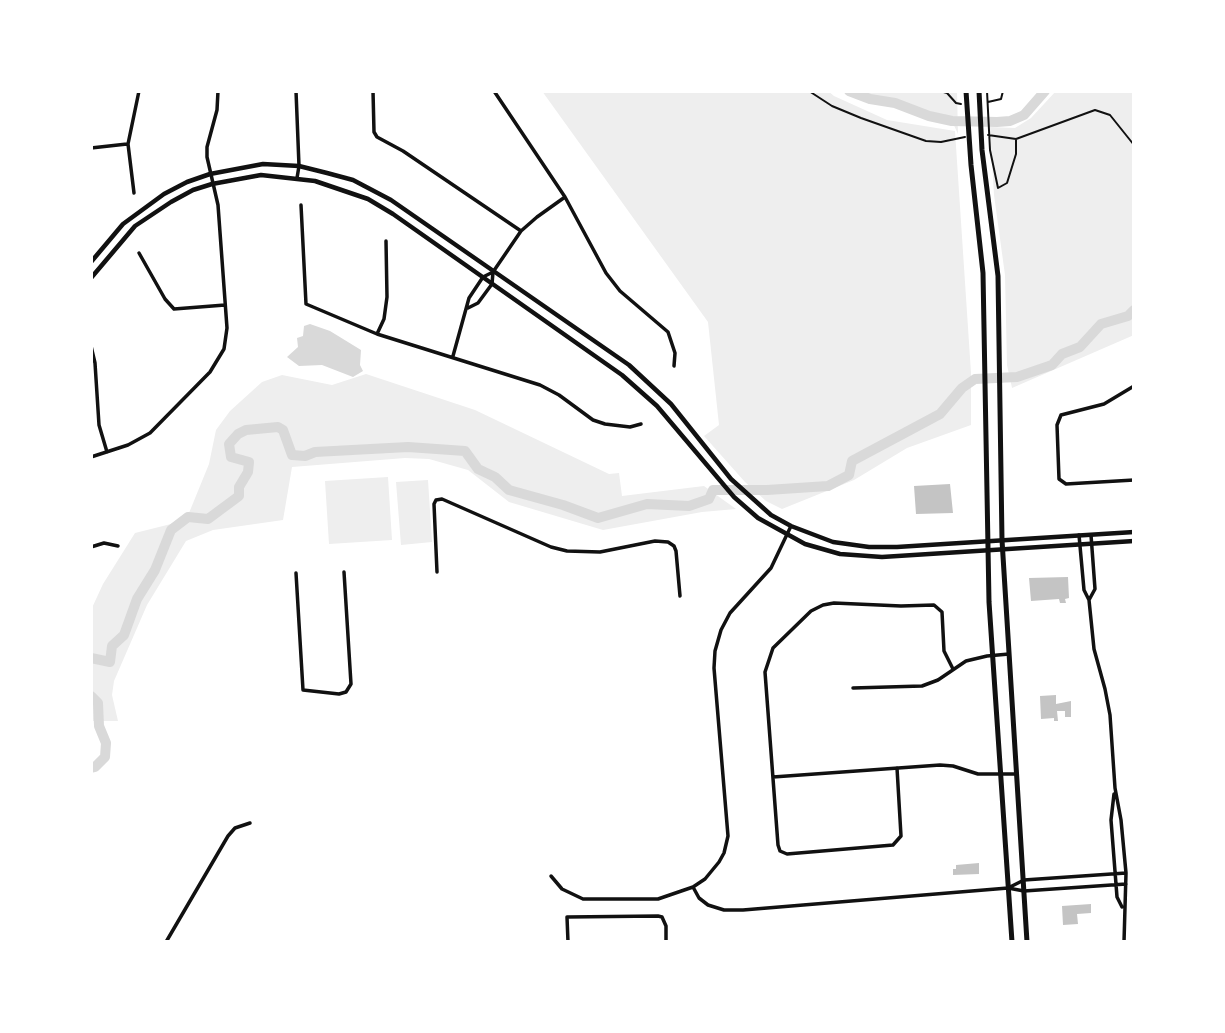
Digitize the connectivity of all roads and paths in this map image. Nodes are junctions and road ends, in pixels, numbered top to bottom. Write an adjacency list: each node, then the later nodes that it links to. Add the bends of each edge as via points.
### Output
1 (139, 91): 18 (street)
2 (218, 91): 21 (street, via 207,146)
3 (296, 91): 20 (street)
4 (373, 91): 27 (street, via 377,137)
5 (494, 91): 25 (street)
6 (911, 91): 7 (path)
7 (918, 91)
8 (925, 91): 9 (path)
9 (932, 91)
10 (940, 91): 16 (path)
11 (966, 91): 30 (main road)
12 (979, 91): 29 (main road)
13 (987, 91): 17 (path, via 997,186 1005,186)
14 (1008, 92): 15 (path)
15 (1003, 95)
16 (958, 104)
17 (1016, 139)
18 (128, 144): 19 (street); 24 (street)
19 (91, 148)
20 (299, 166): 21 (street, via 263,164); 22 (street); 33 (street, via 353,180 391,200)
21 (210, 174): 23 (street); 32 (street, via 143,208)
22 (297, 178): 23 (street, via 261,175); 34 (street, via 368,199)
23 (212, 184): 35 (street, via 171,202 135,226); 37 (street, via 218,205)
24 (134, 193)
25 (565, 197): 27 (street); 42 (street, via 606,273 668,332)
26 (301, 205): 39 (street, via 306,304)
27 (521, 231): 33 (street)
28 (386, 241): 39 (street, via 387,297)
29 (995, 242): 30 (main road); 46 (main road)
30 (981, 243): 45 (main road)
31 (139, 253): 37 (street, via 174,309)
32 (91, 262)
33 (493, 272): 34 (street); 36 (street); 50 (street, via 654,386 731,479)
34 (483, 277): 36 (street); 38 (street)
35 (91, 278)
36 (492, 284): 38 (street, via 478,303); 52 (street, via 637,386 718,480 748,509)
37 (225, 305): 47 (street, via 225,349 210,372 150,433)
38 (468, 308): 41 (street)
39 (377, 334): 41 (street)
40 (91, 346): 47 (street, via 99,425)
41 (453, 356): 44 (street, via 540,385 593,420 630,427)
42 (674, 366)
43 (1134, 386): 49 (street, via 1104,404 1060,415 1057,425 1059,479 1066,484)
44 (641, 424)
45 (985, 433): 46 (main road); 56 (main road)
46 (999, 435): 55 (main road)
47 (107, 452): 48 (street)
48 (91, 457)
49 (1134, 480)
50 (791, 526): 52 (street); 56 (street, via 833,542 869,547)
51 (1134, 532): 53 (street)
52 (787, 535): 63 (street, via 822,550 859,556); 85 (street, via 771,568 730,613 715,651 728,836 719,862)
53 (1091, 535): 54 (street); 58 (street)
54 (1079, 536): 55 (street); 59 (street)
55 (1002, 540): 56 (street); 62 (main road)
56 (987, 541): 63 (main road)
57 (1134, 541): 58 (street)
58 (1091, 544): 59 (street); 68 (street, via 1095,589)
59 (1080, 545): 62 (street); 68 (street)
60 (118, 546): 61 (street, via 104,543)
61 (91, 547)
62 (1002, 549): 63 (street); 69 (main road)
63 (988, 550): 70 (main road)
64 (344, 572): 66 (street, via 351,684 339,694 303,690)
65 (437, 572): 67 (street, via 434,504 442,499 567,551 600,552 668,542 676,551)
66 (296, 573)
67 (680, 596)
68 (1089, 600): 77 (street, via 1094,649 1109,706)
69 (1009, 654): 70 (street); 74 (main road)
70 (993, 655): 71 (street); 75 (main road)
71 (953, 670): 72 (street, via 922,686); 76 (street, via 944,651 942,612 934,605 834,603 811,611 778,640 767,659)
72 (853, 688)
73 (897, 768): 75 (street, via 953,766); 76 (street); 76 (street, via 899,841 894,845 787,854 778,845)
74 (1017, 774): 75 (street); 82 (main road)
75 (1001, 775): 86 (main road)
76 (773, 777)
77 (1115, 788): 79 (street); 80 (street, via 1111,820)
78 (250, 823): 89 (street, via 228,836)
79 (1126, 873): 80 (street); 83 (street)
80 (1115, 874): 82 (street); 84 (street)
81 (551, 876): 85 (street, via 562,889 583,900 657,899)
82 (1024, 880): 86 (street); 87 (main road)
83 (1126, 884): 84 (street); 88 (street)
84 (1116, 885): 87 (street); 88 (street)
85 (694, 887): 86 (street, via 708,905 724,910)
86 (1008, 888): 87 (street); 92 (main road)
87 (1024, 891): 93 (main road)
88 (1123, 909): 94 (street)
89 (166, 942)
90 (568, 942): 91 (street, via 567,917 662,917)
91 (666, 942)
92 (1012, 942)
93 (1027, 942)
94 (1124, 942)

